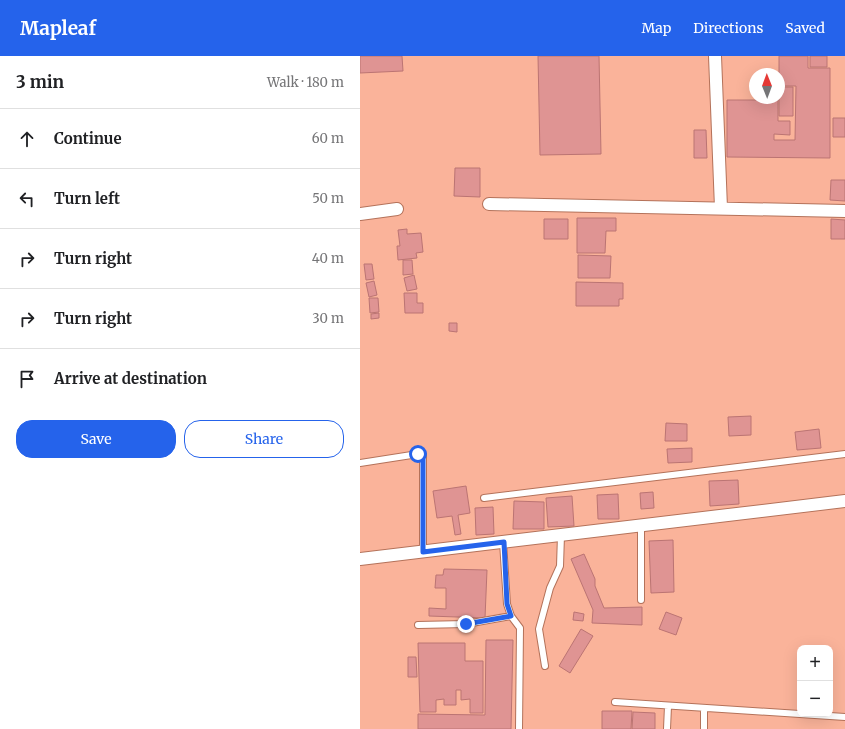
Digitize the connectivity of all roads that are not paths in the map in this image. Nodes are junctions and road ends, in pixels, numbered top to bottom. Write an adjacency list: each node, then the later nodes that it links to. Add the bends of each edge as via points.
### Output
1 (715, 56): 3 (street)
2 (490, 204): 3 (street)
3 (721, 208): 5 (street)
4 (397, 209): 6 (street)
5 (845, 211)
6 (360, 214)
7 (845, 454): 9 (lane)
8 (360, 462): 14 (lane, via 423,455)
9 (484, 498)
10 (845, 501): 11 (street)
11 (641, 525): 12 (street); 16 (lane)
12 (561, 535): 13 (street); 19 (lane, via 560,566 550,588 539,629)
13 (504, 542): 14 (street); 17 (lane, via 507,604)
14 (423, 552): 15 (street)
15 (360, 559)
16 (641, 600)
17 (511, 616): 18 (lane, via 466,624); 24 (lane, via 520,628)
18 (418, 625)
19 (545, 666)
20 (615, 702): 21 (lane)
21 (668, 706): 22 (lane); 25 (lane)
22 (704, 708): 23 (lane); 26 (lane)
23 (845, 717)
24 (519, 729)
25 (667, 729)
26 (704, 729)

